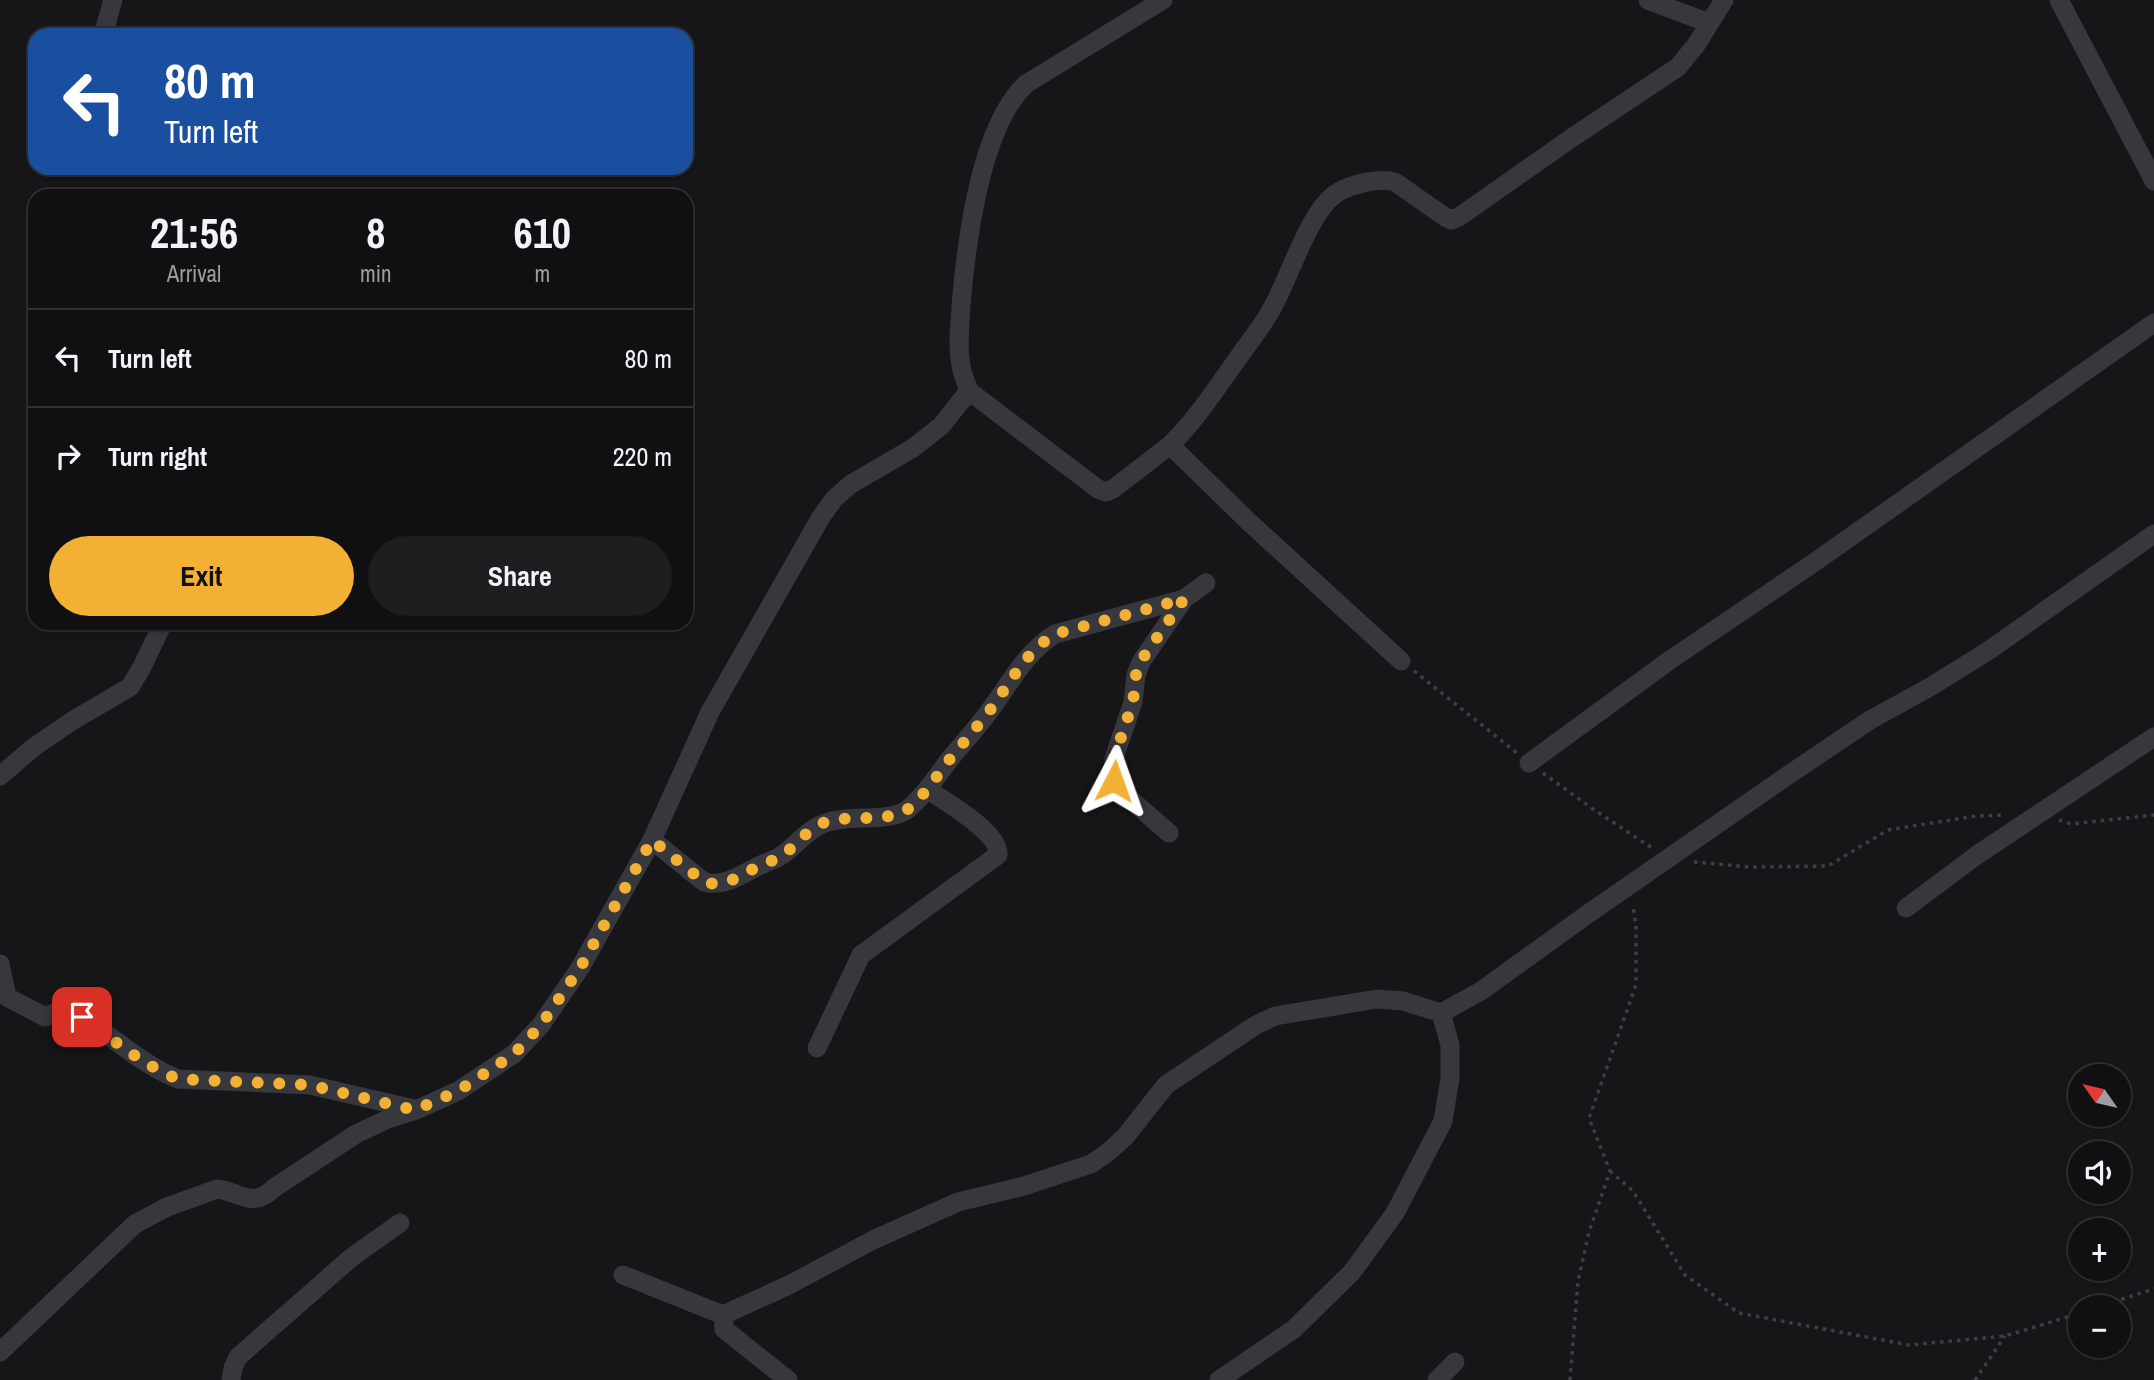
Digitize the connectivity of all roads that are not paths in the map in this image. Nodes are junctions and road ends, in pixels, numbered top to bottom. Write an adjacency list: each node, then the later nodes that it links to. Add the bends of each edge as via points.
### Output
1 (113, 0): 7 (street)
2 (1163, 0): 10 (street, via 1026,84 1007,109 986,159 963,281 960,364)
3 (1648, 0): 6 (street)
4 (1724, 0): 6 (street)
5 (2059, 0): 8 (street)
6 (1709, 23): 11 (street, via 1678,67 1460,218 1445,217 1385,179 1334,194 1313,222 1270,314 1191,425)
7 (105, 28)
8 (2154, 181)
9 (2154, 323): 18 (street)
10 (969, 391): 11 (street, via 1106,492); 22 (street, via 941,426 850,484 821,517 710,712)
11 (1170, 445): 16 (street)
12 (2154, 534): 26 (street, via 1987,651 1870,720 1481,991)
13 (1206, 583): 14 (street)
14 (1184, 599): 20 (street, via 1043,641); 21 (street, via 1140,662 1133,702 1114,758 1114,781)
15 (160, 630): 19 (street, via 130,687 34,747)
16 (1401, 661)
17 (2154, 737): 23 (street)
18 (1529, 762)
19 (0, 776)
20 (927, 789): 22 (street, via 905,811 825,822 780,857 719,883 704,882); 27 (street, via 982,828 998,855 862,955)
21 (1169, 833)
22 (652, 840): 28 (street, via 580,968 541,1025 514,1054 489,1071)
23 (1906, 908)
24 (0, 964): 25 (street)
25 (2, 1002): 28 (street, via 45,1017 61,1010 82,1017 162,1073 178,1079 310,1085)
26 (1441, 1013): 31 (street, via 1403,1001 1377,999 1275,1016 1166,1085 1125,1137 1091,1164 958,1202); 36 (street, via 1450,1045 1443,1121 1395,1213 1352,1272 1294,1329)
27 (817, 1048)
28 (415, 1110): 32 (street, via 356,1135 266,1195 245,1198 216,1189 135,1224)
29 (400, 1223): 34 (street, via 352,1257 238,1357)
30 (623, 1275): 31 (street)
31 (723, 1315): 35 (street, via 724,1329)
32 (0, 1352)
33 (1455, 1362): 37 (street)
34 (231, 1380)
35 (788, 1380)
36 (1219, 1380)
37 (1437, 1380)

